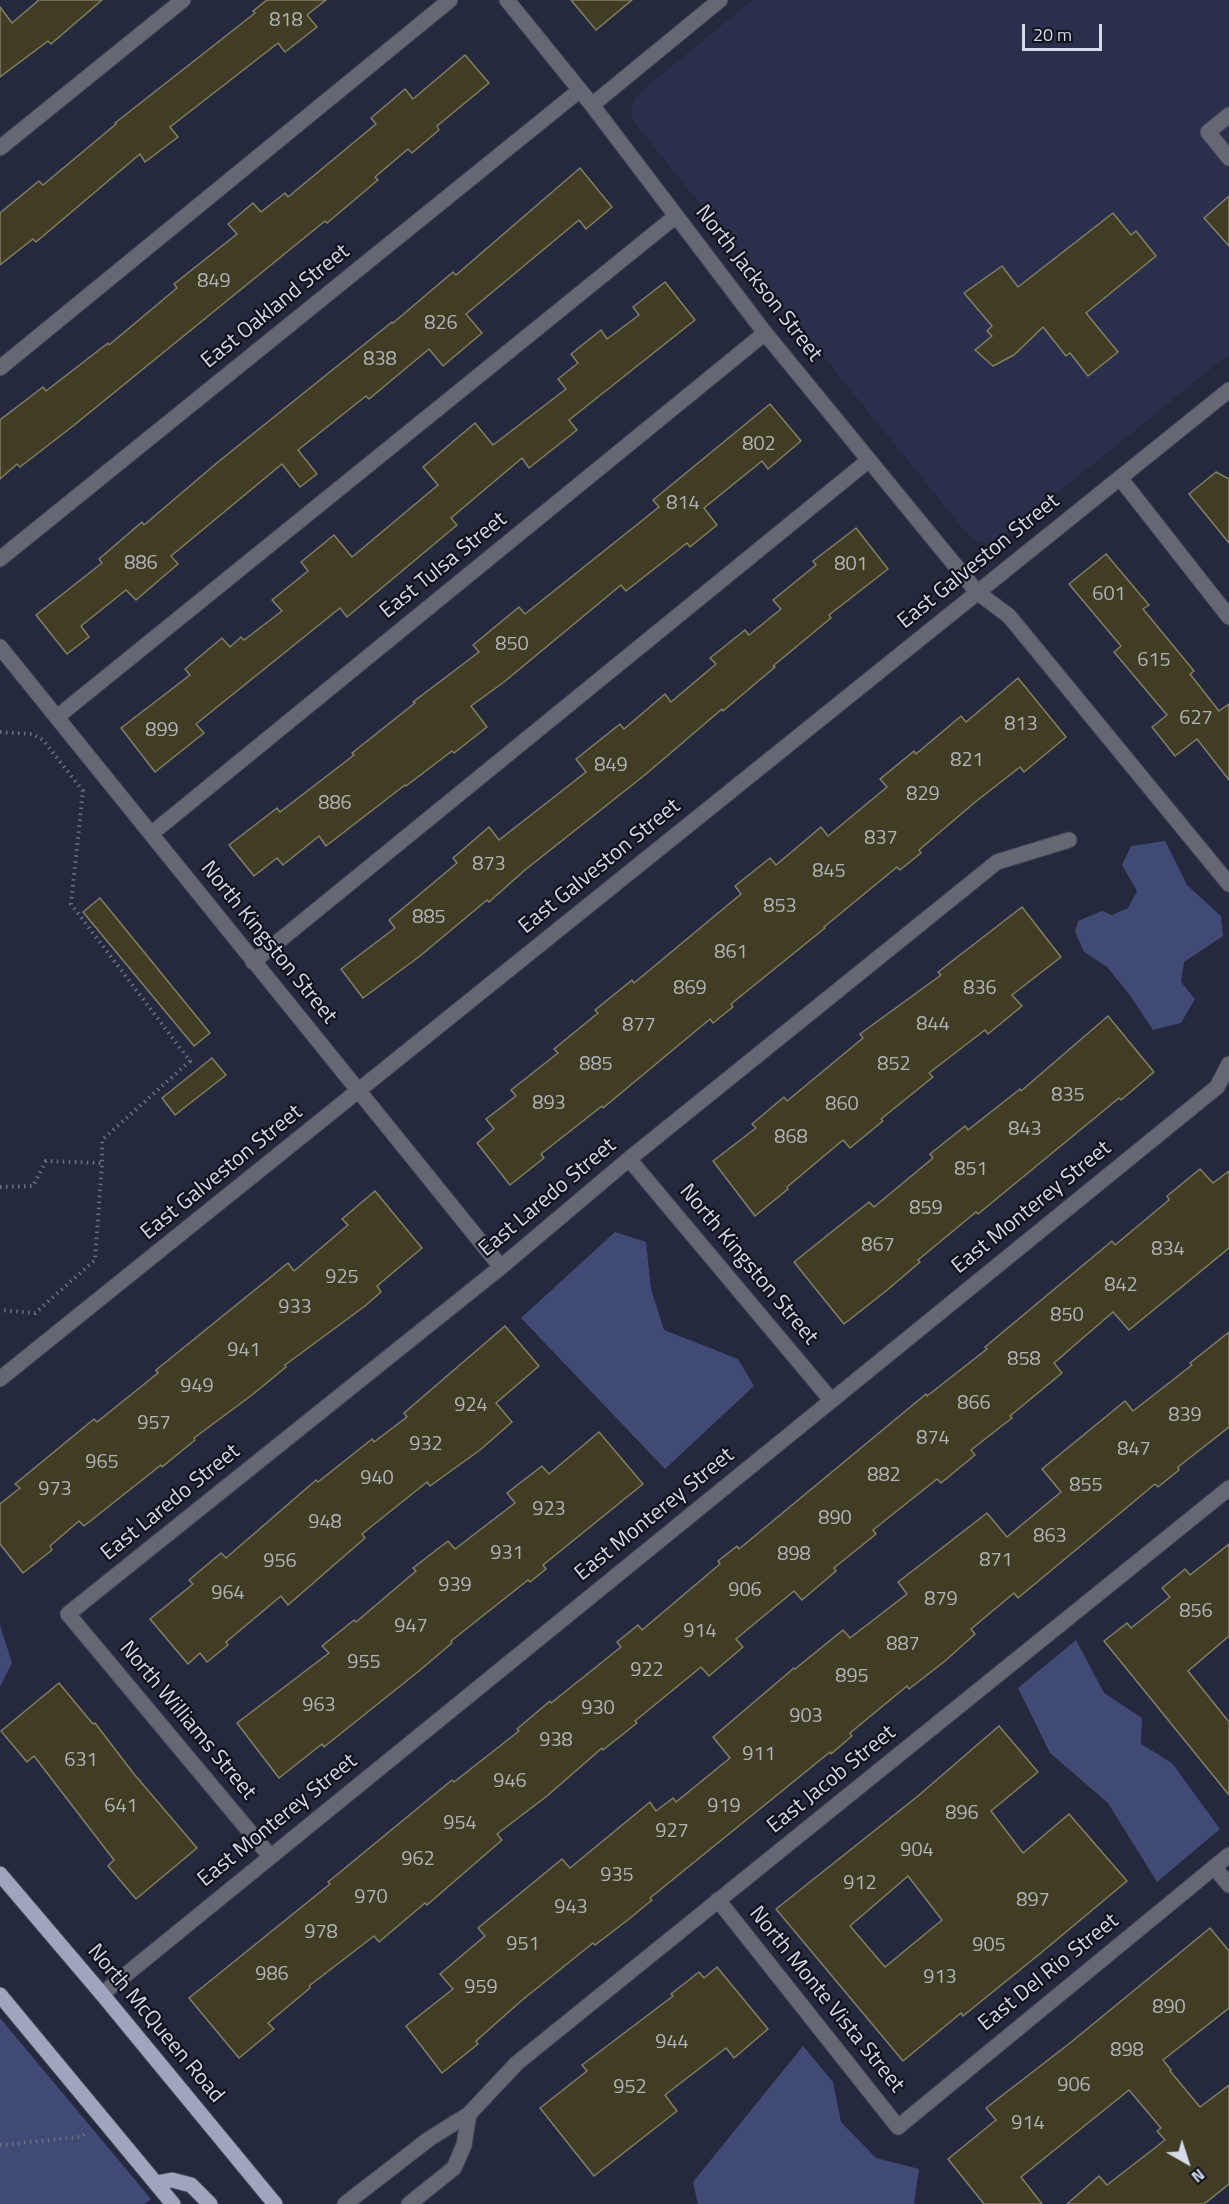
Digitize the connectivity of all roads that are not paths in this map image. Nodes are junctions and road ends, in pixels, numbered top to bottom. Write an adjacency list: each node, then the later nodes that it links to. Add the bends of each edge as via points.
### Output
1 (183, 0): 8 (street)
2 (450, 0): 12 (street)
3 (507, 0): 5 (street, North Jackson Street)
4 (720, 0): 6 (street)
5 (580, 90): 6 (street, North Jackson Street); 16 (street, East Oakland Street)
6 (592, 105): 10 (street, North Jackson Street)
7 (1229, 115): 9 (street, via 1208,132)
8 (0, 148)
9 (1229, 158)
10 (676, 216): 11 (street, North Jackson Street); 21 (street)
11 (765, 333): 14 (street, North Jackson Street); 22 (street, East Tulsa Street)
12 (0, 368)
13 (1229, 390): 15 (street, East Galveston Street)
14 (869, 460): 17 (street, North Jackson Street); 25 (street)
15 (1120, 478): 17 (street, East Galveston Street); 18 (street)
16 (0, 559)
17 (976, 592): 24 (street, North Jackson Street, via 1009,616); 27 (street, East Galveston Street)
18 (1223, 598): 19 (street)
19 (1229, 617)
20 (0, 647): 21 (street, North Kingston Street)
21 (57, 717): 22 (street, North Kingston Street)
22 (151, 834): 25 (street, North Kingston Street)
23 (1070, 840): 28 (street, East Laredo Street, via 997,862)
24 (1229, 884)
25 (253, 962): 27 (street, North Kingston Street)
26 (1229, 1064): 31 (street, East Monterey Street, via 1217,1087)
27 (359, 1091): 29 (street, North Kingston Street); 30 (street, East Galveston Street)
28 (629, 1159): 29 (street, East Laredo Street); 31 (street, North Kingston Street)
29 (501, 1267): 33 (street, East Laredo Street)
30 (0, 1379)
31 (831, 1400): 35 (street, East Monterey Street)
32 (1229, 1488): 39 (street, East Jacob Street)
33 (68, 1614): 35 (street, North Williams Street)
34 (1229, 1855): 36 (street, East Del Rio Street)
35 (270, 1856): 40 (street, East Monterey Street)
36 (1214, 1867): 38 (street); 43 (street, East Del Rio Street)
37 (0, 1874): 40 (main road, North McQueen Road)
38 (1229, 1885)
39 (718, 1900): 42 (street, East Jacob Street, via 517,2063); 43 (street, North Monte Vista Street)
40 (102, 1994): 47 (main road, North McQueen Road)
41 (0, 1995): 44 (main road)
42 (469, 2114): 48 (street, East Jacob Street, via 429,2139); 49 (street, via 464,2145 454,2168)
43 (898, 2127)
44 (156, 2183): 45 (main road); 46 (main road, via 172,2180 191,2185)
45 (173, 2204)
46 (210, 2204)
47 (274, 2204)
48 (345, 2204)
49 (409, 2204)

